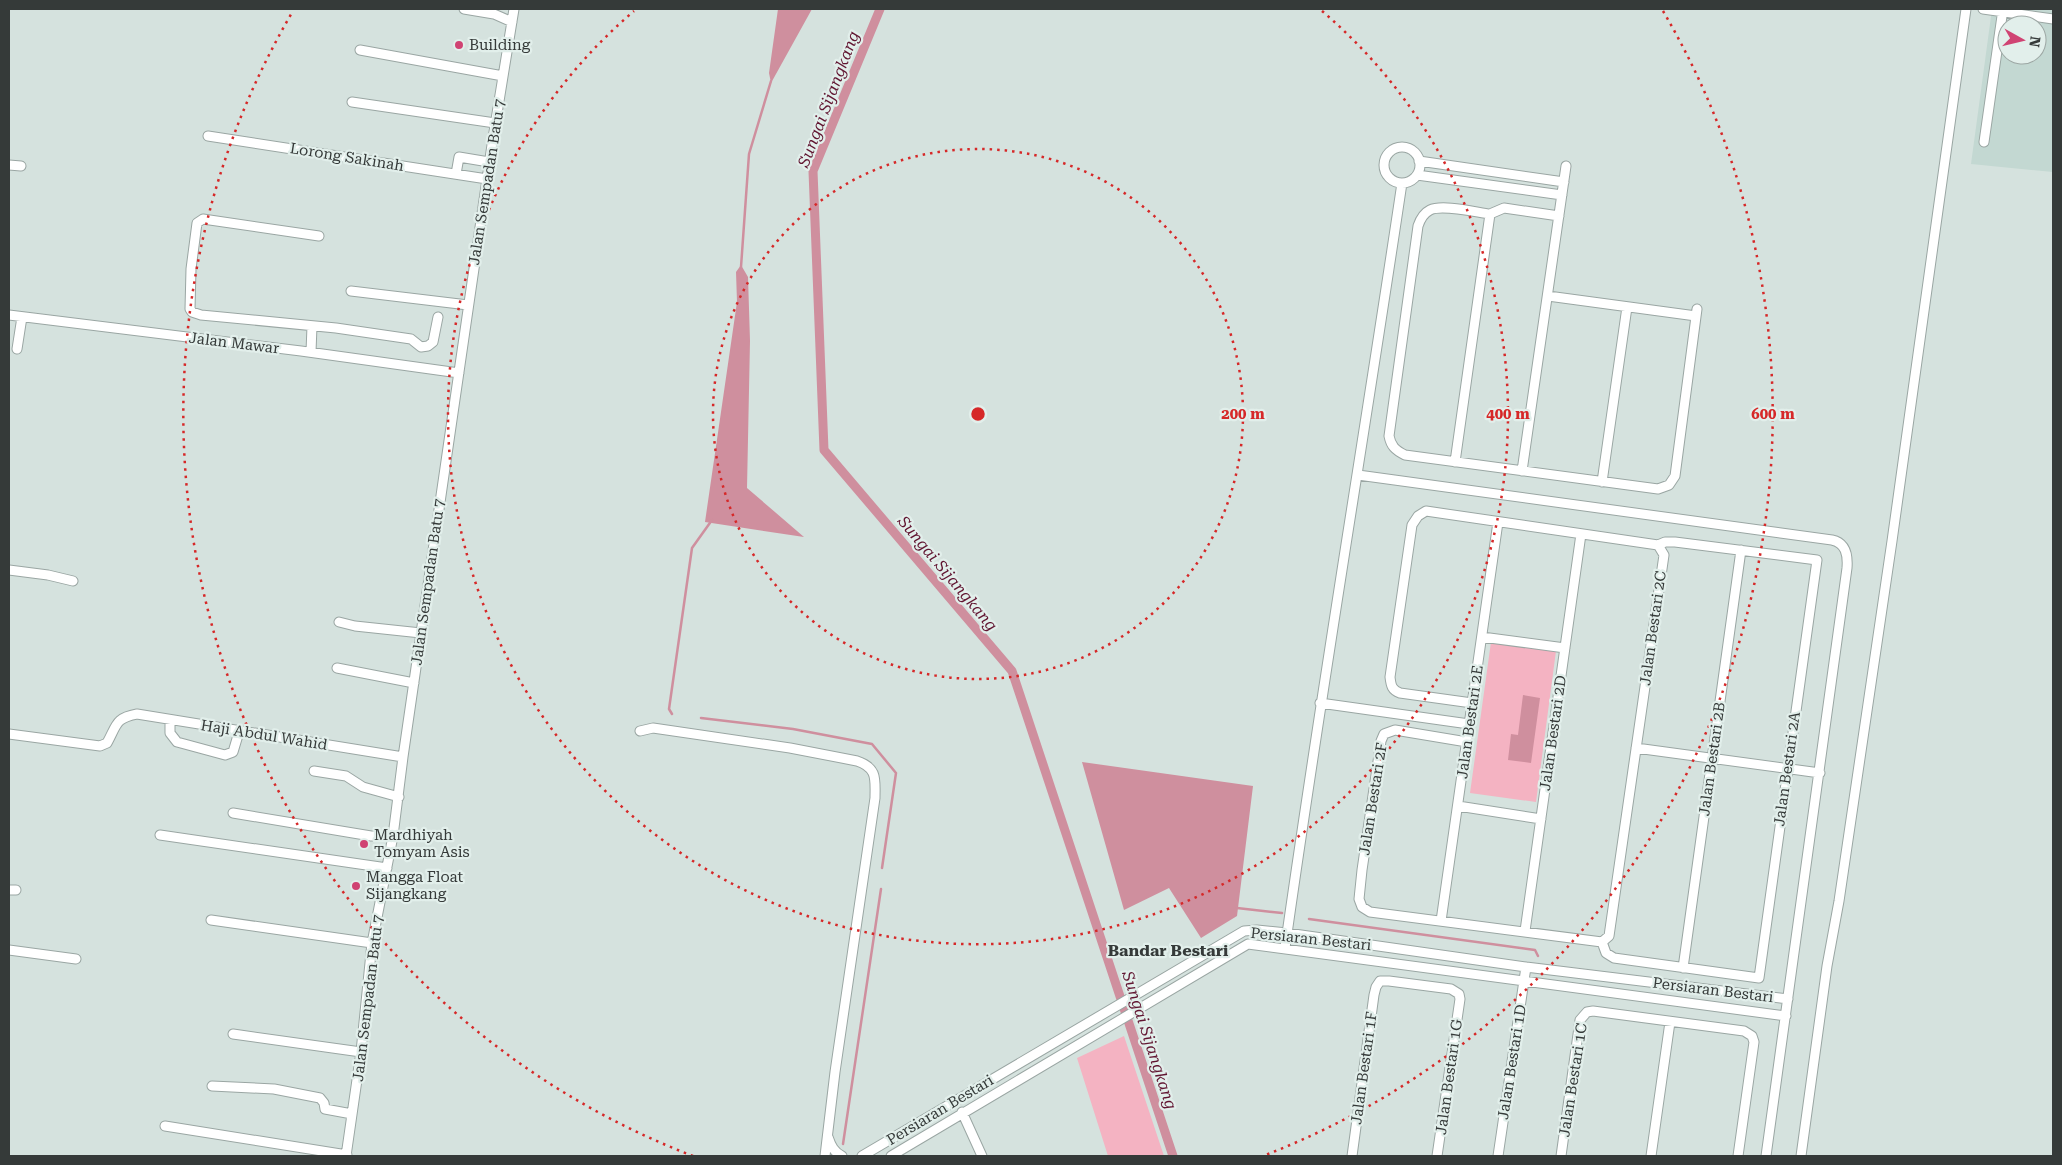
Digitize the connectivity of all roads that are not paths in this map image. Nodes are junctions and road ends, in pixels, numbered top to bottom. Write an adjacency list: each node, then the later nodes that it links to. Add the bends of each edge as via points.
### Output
1 (464, 9): 7 (street, via 494,14)
2 (514, 9): 7 (street, Jalan Sempadan Batu 7)
3 (1966, 9): 112 (street, via 1891,550)
4 (1983, 9): 5 (street)
5 (2003, 10): 6 (street); 13 (street)
6 (2053, 19)
7 (512, 22): 9 (street, Jalan Sempadan Batu 7)
8 (360, 50): 9 (street)
9 (503, 76): 11 (street, Jalan Sempadan Batu 7)
10 (352, 102): 11 (street)
11 (495, 123): 15 (street, Jalan Sempadan Batu 7)
12 (208, 136): 19 (street, Lorong Sakinah)
13 (1984, 142)
14 (1419, 161): 20 (street); 22 (street); 23 (street, via 1410,149 1402,147 1388,154 1384,169 1394,182)
15 (489, 162): 19 (street, via 459,157); 21 (street, Jalan Sempadan Batu 7)
16 (9, 165): 17 (street)
17 (21, 166)
18 (1566, 166): 22 (street)
19 (456, 174): 21 (street, Lorong Sakinah)
20 (1417, 175): 23 (street); 24 (street)
21 (487, 179): 30 (street, Jalan Sempadan Batu 7)
22 (1564, 182): 24 (street)
23 (1402, 183): 41 (street)
24 (1562, 195): 26 (street)
25 (1490, 214): 26 (street, via 1504,208); 39 (street); 39 (street, via 1440,207 1429,210 1418,226 1389,436 1396,451 1405,455)
26 (1559, 216): 29 (street)
27 (319, 236): 35 (street, via 203,219 197,223 191,269 192,312)
28 (351, 291): 30 (street)
29 (1548, 296): 31 (street); 40 (street)
30 (468, 305): 38 (street, Jalan Sempadan Batu 7)
31 (1627, 307): 42 (street); 42 (street, via 1697,312 1675,476 1670,485 1658,489)
32 (9, 315): 33 (street, Jalan Mawar)
33 (22, 317): 36 (street); 37 (street, Jalan Mawar)
34 (438, 317): 35 (street, via 433,342 420,347 411,339)
35 (312, 326): 37 (street)
36 (17, 350)
37 (311, 352): 38 (street, Jalan Mawar)
38 (459, 374): 50 (street, Jalan Sempadan Batu 7)
39 (1455, 462): 40 (street)
40 (1522, 471): 42 (street)
41 (1358, 475): 55 (street); 68 (street, via 1839,541 1848,558 1848,568)
42 (1602, 482)
43 (1498, 522): 44 (street); 51 (street, Jalan Bestari 2E); 56 (street, via 1426,511 1418,516 1412,525 1390,677 1391,687 1400,693)
44 (1582, 534): 45 (street); 52 (street, Jalan Bestari 2D)
45 (1658, 545): 46 (street, via 1675,542); 63 (street, Jalan Bestari 2C, via 1664,556)
46 (1741, 550): 65 (street, Jalan Bestari 2B); 66 (street, Jalan Bestari 2A, via 1817,560)
47 (9, 570): 48 (street)
48 (73, 582)
49 (339, 622): 50 (street)
50 (421, 633): 54 (street, Jalan Sempadan Batu 7)
51 (1482, 637): 52 (street); 56 (street, Jalan Bestari 2E)
52 (1565, 648): 72 (street, Jalan Bestari 2D)
53 (337, 668): 54 (street)
54 (414, 683): 64 (street, Jalan Sempadan Batu 7)
55 (1320, 703): 58 (street); 79 (street)
56 (1472, 703): 58 (street, Jalan Bestari 2E)
57 (170, 720): 60 (street, Haji Abdul Wahid); 60 (street, via 170,733 177,742 225,755 233,752); 61 (street, Haji Abdul Wahid, via 137,714 124,716 116,723 107,743 100,746)
58 (1469, 724): 62 (street, Jalan Bestari 2E)
59 (640, 731): 98 (street, via 653,728 790,748 858,761 875,774 876,798)
60 (239, 732): 64 (street, Haji Abdul Wahid)
61 (9, 734)
62 (1467, 742): 70 (street, Jalan Bestari 2E); 77 (street, Jalan Bestari 2F, via 1395,730 1384,734 1381,741 1359,899 1362,907 1370,912)
63 (1636, 748): 65 (street); 80 (street, Jalan Bestari 2C, via 1609,936)
64 (403, 757): 69 (street, Jalan Sempadan Batu 7)
65 (1712, 758): 66 (street); 86 (street, Jalan Bestari 2B)
66 (1787, 768): 68 (street); 86 (street, Jalan Bestari 2A, via 1759,978)
67 (314, 771): 69 (street, via 346,776 363,786)
68 (1820, 773): 89 (street)
69 (399, 797): 74 (street, Jalan Sempadan Batu 7)
70 (1458, 806): 72 (street); 77 (street, Jalan Bestari 2E)
71 (233, 813): 74 (street, via 370,836)
72 (1541, 819): 78 (street, Jalan Bestari 2D)
73 (160, 834): 75 (street)
74 (393, 836): 75 (street, Jalan Sempadan Batu 7)
75 (387, 868): 81 (street, Jalan Sempadan Batu 7)
76 (211, 920): 81 (street)
77 (1441, 921): 78 (street)
78 (1525, 931): 80 (street)
79 (1287, 933): 82 (street); 85 (street, Persiaran Bestari); 102 (street, Persiaran Bestari, via 1244,931)
80 (1602, 942): 86 (street, via 1606,953 1614,958)
81 (372, 943): 93 (street, Jalan Sempadan Batu 7)
82 (1285, 948): 87 (street, Persiaran Bestari); 95 (street, Persiaran Bestari, via 1248,944)
83 (9, 950): 84 (street)
84 (76, 959)
85 (1526, 967): 87 (street, Jalan Bestari 1D); 89 (street, Persiaran Bestari)
86 (1683, 968)
87 (1524, 981): 90 (street, Persiaran Bestari); 107 (street, Jalan Bestari 1D)
88 (1460, 999): 105 (street, Jalan Bestari 1F, via 1459,994 1451,989 1380,981 1374,995); 106 (street, Jalan Bestari 1G)
89 (1788, 1000): 90 (street)
90 (1786, 1016): 111 (street)
91 (1670, 1022): 108 (street, Jalan Bestari 1C, via 1593,1011 1587,1012 1580,1020); 109 (street); 110 (street, via 1744,1032 1752,1036 1754,1042)
92 (233, 1034): 93 (street)
93 (361, 1052): 96 (street, Jalan Sempadan Batu 7)
94 (212, 1086): 96 (street, via 274,1089 320,1098 325,1108)
95 (962, 1112): 103 (street, Persiaran Bestari); 104 (street)
96 (352, 1114): 99 (street, Jalan Sempadan Batu 7)
97 (165, 1126): 99 (street)
98 (828, 1137): 100 (street); 101 (street, via 830,1145)
99 (347, 1156)
100 (825, 1156)
101 (842, 1156)
102 (862, 1156)
103 (891, 1156)
104 (982, 1156)
105 (1352, 1156)
106 (1437, 1156)
107 (1498, 1156)
108 (1561, 1156)
109 (1651, 1156)
110 (1738, 1156)
111 (1766, 1156)
112 (1801, 1156)

